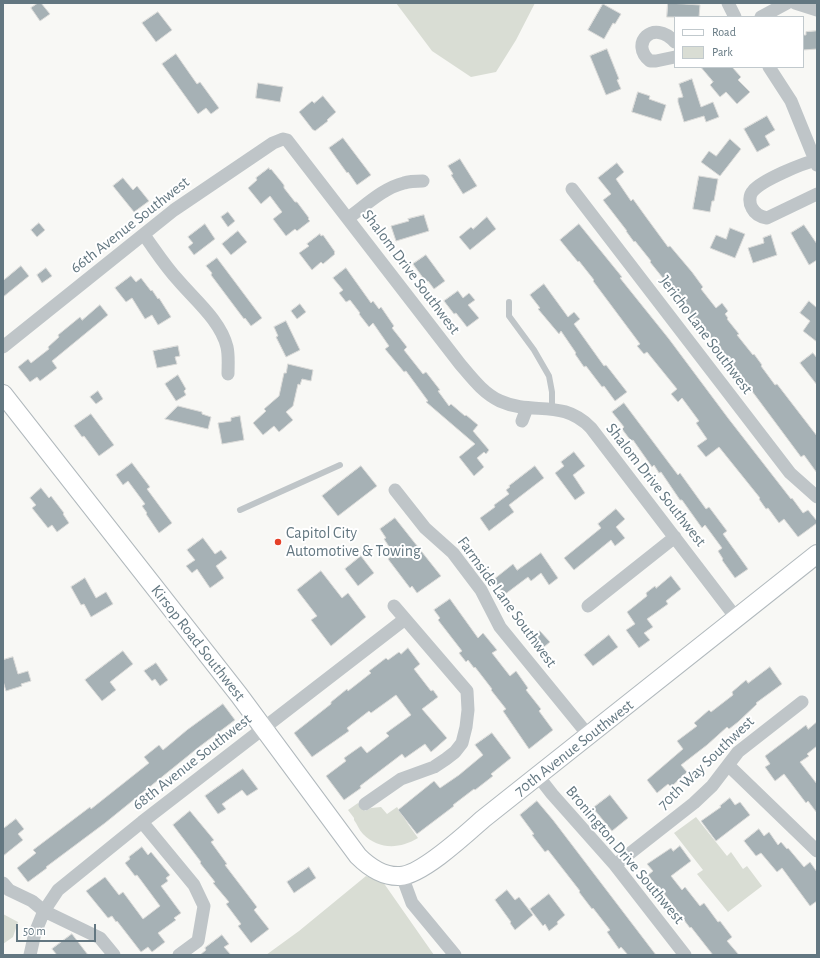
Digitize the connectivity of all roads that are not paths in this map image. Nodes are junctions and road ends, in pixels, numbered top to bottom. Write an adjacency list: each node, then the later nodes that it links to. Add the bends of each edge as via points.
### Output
1 (728, 3): 5 (street)
2 (787, 3): 6 (street)
3 (795, 3): 4 (street)
4 (817, 10)
5 (734, 16)
6 (763, 16)
7 (674, 41): 8 (street, via 661,32 654,32 643,42 642,53 650,61 656,62)
8 (674, 57)
9 (770, 68): 11 (street, via 793,106)
10 (283, 139): 15 (street, Shalom Drive Southwest, via 292,144); 16 (street, 66th Avenue Southwest, via 267,147 174,210)
11 (816, 162): 14 (street, via 796,167 757,187 750,197 751,206 761,217 767,218)
12 (423, 181): 15 (street, via 396,185)
13 (572, 189): 26 (street, Jericho Lane Southwest, via 790,473)
14 (817, 194)
15 (348, 218): 21 (street, Shalom Drive Southwest, via 475,382 500,401)
16 (144, 235): 18 (street, 66th Avenue Southwest); 19 (street, via 221,331 226,346)
17 (509, 302): 22 (lane, via 509,316 549,376)
18 (3, 347)
19 (228, 374)
20 (3, 394): 35 (street, Kirsop Road Southwest)
21 (527, 408): 22 (street, Shalom Drive Southwest); 23 (street)
22 (552, 409): 28 (street, Shalom Drive Southwest, via 567,411 591,428)
23 (522, 421)
24 (340, 465): 27 (lane)
25 (396, 490): 36 (street, Farmside Lane Southwest, via 425,528 453,553 481,590 500,627)
26 (817, 497)
27 (240, 510)
28 (675, 538): 31 (street); 33 (street, Shalom Drive Southwest)
29 (817, 554): 33 (street, 70th Avenue Southwest)
30 (394, 606): 32 (street)
31 (588, 606)
32 (405, 619): 35 (street, 68th Avenue Southwest); 39 (street, via 466,691 468,710 462,743 455,752 434,768 401,778)
33 (737, 619): 36 (street, 70th Avenue Southwest)
34 (802, 702): 37 (street, 70th Way Southwest, via 738,752)
35 (264, 728): 40 (street, 68th Avenue Southwest); 43 (street, Kirsop Road Southwest, via 367,866 388,876)
36 (589, 736): 38 (street, 70th Avenue Southwest)
37 (728, 765): 41 (street); 42 (street, 70th Way Southwest, via 712,786 694,802)
38 (538, 776): 42 (street, Bronington Drive Southwest); 43 (street, 70th Avenue Southwest, via 434,860)
39 (365, 804)
40 (142, 822): 45 (street, 68th Avenue Southwest, via 58,890); 48 (street, via 194,886 204,906 198,941)
41 (817, 851)
42 (615, 865): 50 (street, Bronington Drive Southwest)
43 (402, 876): 49 (street, via 412,903)
44 (3, 883): 45 (street, via 9,890 32,901)
45 (44, 911): 46 (street, 68th Avenue Southwest); 47 (street, via 100,938)
46 (30, 955)
47 (114, 955)
48 (179, 955)
49 (455, 955)
50 (685, 955)

